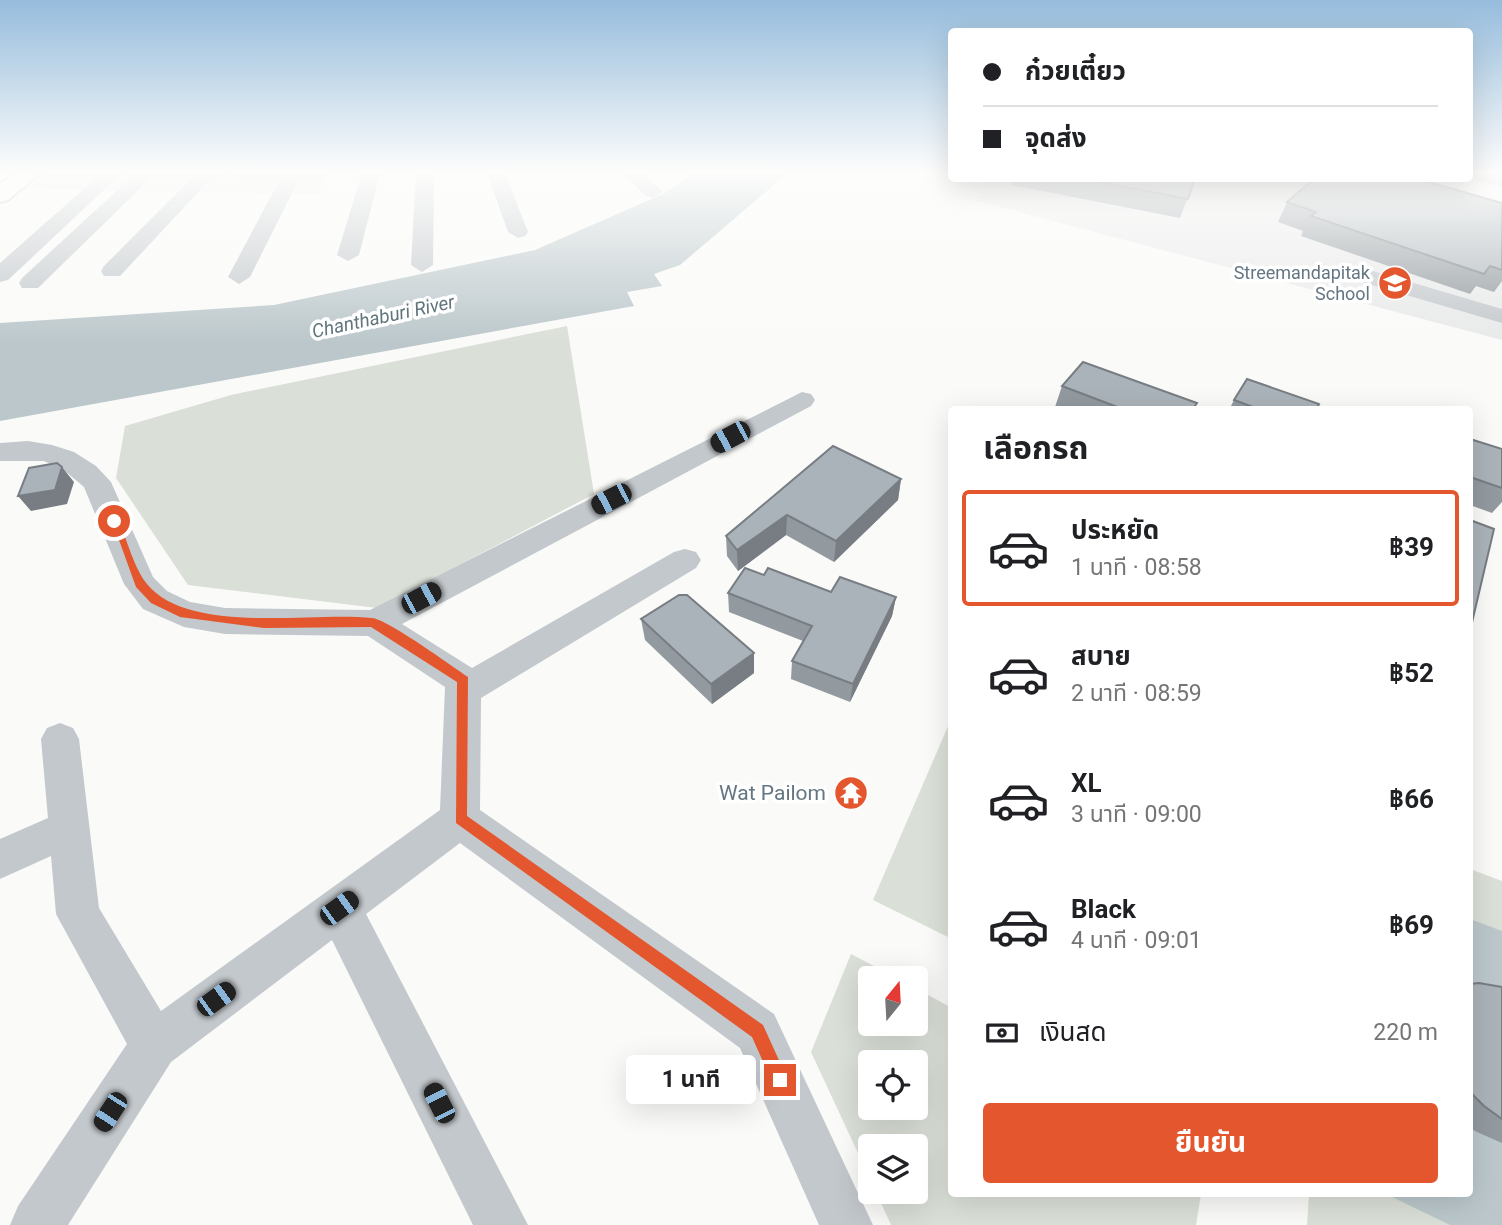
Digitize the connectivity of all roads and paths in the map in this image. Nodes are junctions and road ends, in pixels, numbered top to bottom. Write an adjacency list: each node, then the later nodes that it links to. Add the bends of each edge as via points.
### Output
1 (50, 230): 11 (street)
2 (86, 230): 13 (street)
3 (152, 230): 9 (street)
4 (263, 230): 12 (street)
5 (355, 230): 7 (street)
6 (423, 230): 8 (street)
7 (348, 255)
8 (422, 265)
9 (113, 271)
10 (1356, 273): 14 (street)
11 (0, 275)
12 (239, 277)
13 (30, 283)
14 (1502, 316)
15 (802, 400): 18 (street)
16 (0, 452): 18 (street, via 44,450 86,470 97,482 140,584 155,600 184,614 264,624)
17 (685, 560): 19 (street)
18 (373, 623): 19 (street, via 463,680)
19 (463, 691): 21 (street)
20 (60, 739): 22 (street)
21 (460, 819): 24 (street); 28 (street, via 757,1031)
22 (69, 828): 23 (street); 25 (street, via 78,914)
23 (0, 859)
24 (339, 908): 25 (street); 27 (street)
25 (154, 1045): 26 (street)
26 (37, 1225)
27 (501, 1225)
28 (846, 1225)

